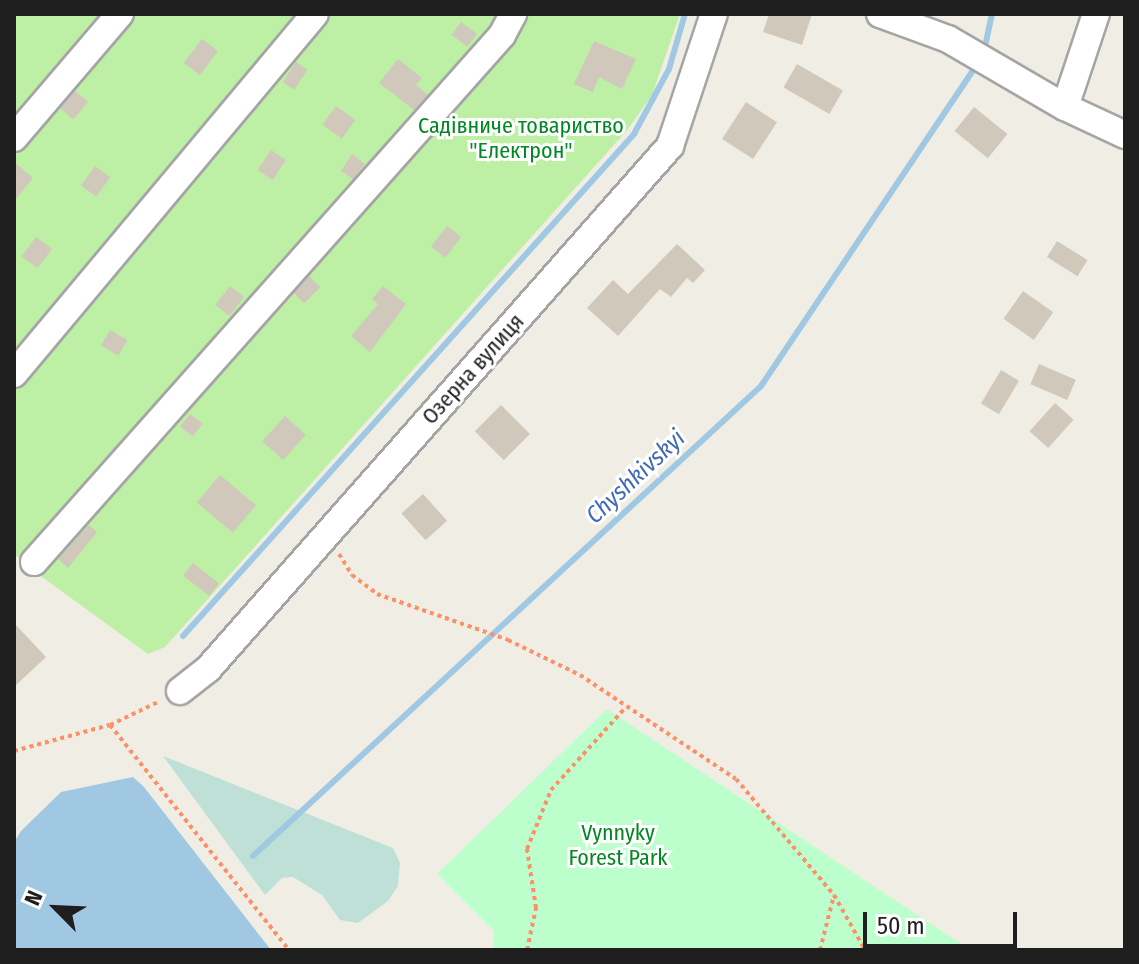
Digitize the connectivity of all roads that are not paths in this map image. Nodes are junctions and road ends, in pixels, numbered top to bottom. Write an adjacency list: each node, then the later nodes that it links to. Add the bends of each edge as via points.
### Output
1 (120, 14): 9 (street)
2 (315, 14): 10 (street)
3 (513, 14): 11 (street, via 502,35)
4 (714, 14): 12 (street, Озерна вулиця, via 670,146 208,669)
5 (880, 14): 7 (street, via 948,39)
6 (1096, 14): 7 (street)
7 (1065, 107): 8 (street)
8 (1125, 135)
9 (14, 138)
10 (14, 374)
11 (34, 562)
12 (180, 691)

